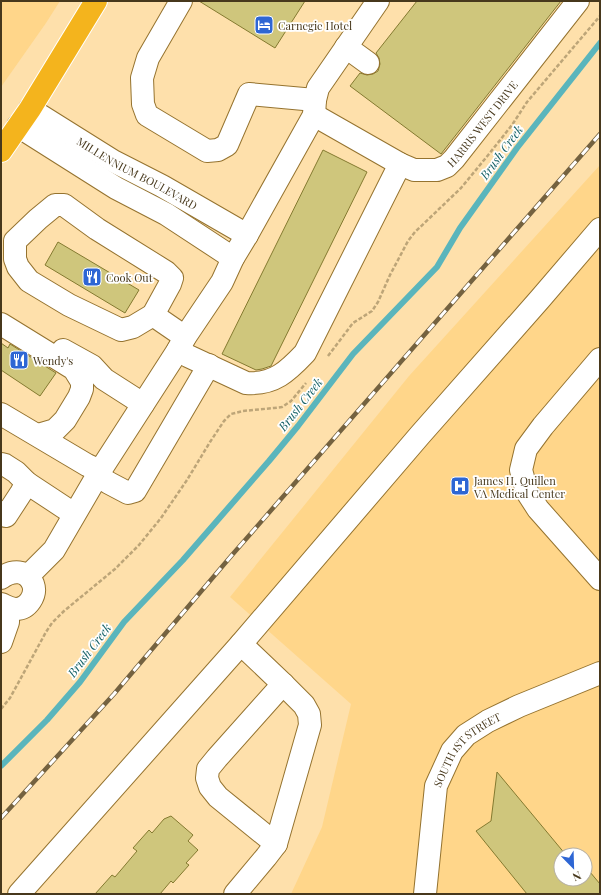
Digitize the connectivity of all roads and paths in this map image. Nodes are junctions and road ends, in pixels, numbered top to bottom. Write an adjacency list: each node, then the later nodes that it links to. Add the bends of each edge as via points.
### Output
1 (96, 1): 8 (highway)
2 (181, 1): 7 (street, via 148,58 142,78 143,104 147,115 207,151 218,150 227,145 249,94)
3 (378, 1): 5 (street)
4 (578, 1): 10 (street, HARRIS WEST DRIVE, via 454,160 437,170 414,170)
5 (346, 47): 6 (street); 7 (street, via 318,88)
6 (368, 63)
7 (315, 107): 10 (street, HARRIS WEST DRIVE); 12 (street)
8 (24, 117): 9 (highway); 12 (street, MILLENNIUM BOULEVARD, via 162,186); 13 (street, via 116,188 166,214)
9 (1, 151)
10 (400, 164): 19 (street, via 306,352 295,364 284,374 253,384)
11 (600, 229): 35 (street)
12 (247, 235): 13 (street)
13 (233, 258): 17 (street, via 222,282)
14 (1, 315): 20 (street, via 92,366)
15 (153, 315): 15 (street, via 172,278 64,205 55,205 15,241 15,259 29,281 69,305 121,330 133,327); 17 (street)
16 (1, 324): 23 (street, via 74,369 82,382 79,397 65,420 55,430)
17 (182, 344): 19 (street, via 188,356); 21 (street)
18 (600, 359): 32 (street, via 526,449 521,470 527,492 538,509)
19 (209, 365): 26 (street, via 135,490 128,493 109,483)
20 (104, 380): 21 (street); 24 (street)
21 (143, 404): 26 (street)
22 (1, 414): 23 (street)
23 (38, 435): 24 (street)
24 (60, 449): 26 (street)
25 (2, 464): 27 (street, via 16,472)
26 (99, 473): 29 (street)
27 (26, 483): 28 (street, via 6,516); 29 (street)
28 (1, 512)
29 (74, 514): 31 (street, via 54,550)
30 (3, 575): 31 (street, via 17,572)
31 (28, 576): 33 (street, via 34,592 26,606 15,609)
32 (600, 579)
33 (3, 605): 34 (street, via 8,622)
34 (1, 642)
35 (241, 644): 37 (street); 39 (street)
36 (600, 673): 41 (street, SOUTH 1ST STREET, via 519,706 466,734 452,752 436,786)
37 (283, 684): 38 (street, via 304,705 309,714 310,725); 38 (street, via 208,769 207,778 218,797)
38 (276, 844): 40 (street)
39 (19, 894)
40 (235, 894)
41 (425, 894)

